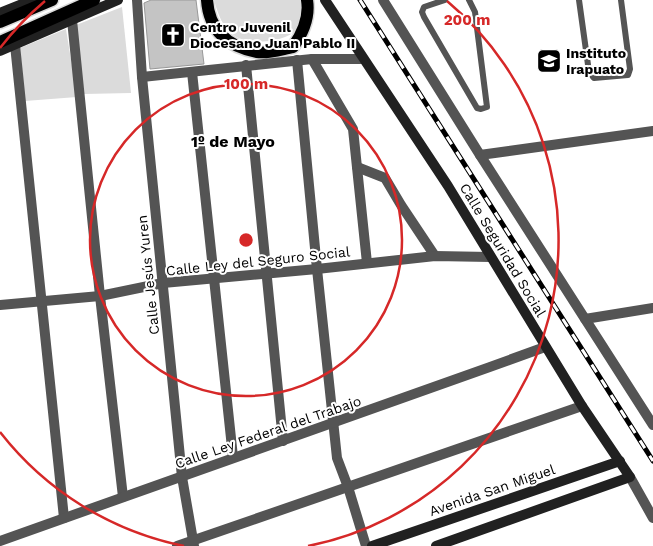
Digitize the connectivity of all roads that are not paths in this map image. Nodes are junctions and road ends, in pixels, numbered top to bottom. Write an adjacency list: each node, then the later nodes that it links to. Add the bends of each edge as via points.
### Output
1 (32, 0): 16 (street)
2 (52, 0): 16 (main road)
3 (94, 0): 18 (main road)
4 (118, 0): 17 (street)
5 (137, 0): 25 (street, Calle Jesús Yuren)
6 (207, 0): 14 (main road, via 213,26 223,37 232,45 259,52 293,47 308,17)
7 (325, 0): 20 (street, Calle Seguridad Social)
8 (384, 0): 15 (street)
9 (392, 0): 15 (street)
10 (445, 0): 11 (lane, via 424,7 422,12 477,108 481,109 487,107 475,12)
11 (470, 0)
12 (578, 0): 13 (lane, via 589,72 594,78 628,75 630,69)
13 (621, 0)
14 (308, 1)
15 (391, 12): 27 (street)
16 (4, 13)
17 (72, 20): 18 (street); 36 (street)
18 (9, 41): 19 (street); 37 (street)
19 (0, 51)
20 (363, 58): 21 (street); 30 (street, Calle Seguridad Social, via 448,186)
21 (312, 59): 22 (street); 28 (street, via 353,129)
22 (297, 60): 23 (street); 32 (street)
23 (246, 66): 24 (street); 33 (street)
24 (192, 72): 25 (street); 34 (street)
25 (142, 77): 35 (street, Calle Jesús Yuren)
26 (653, 131): 27 (street)
27 (480, 156): 40 (street)
28 (357, 167): 29 (street, via 385,178); 31 (street)
29 (435, 256): 30 (street, Calle Ley del Seguro Social); 31 (street, Calle Ley del Seguro Social)
30 (490, 257): 41 (street, Calle Seguridad Social)
31 (367, 264): 32 (street, Calle Ley del Seguro Social)
32 (317, 269): 33 (street, Calle Ley del Seguro Social); 43 (street)
33 (266, 274): 34 (street, Calle Ley del Seguro Social); 45 (street)
34 (214, 279): 35 (street, Calle Ley del Seguro Social); 46 (street)
35 (163, 284): 36 (street, Calle Ley del Seguro Social); 48 (street, Calle Jesús Yuren)
36 (100, 296): 37 (street, Calle Ley del Seguro Social); 51 (street)
37 (40, 302): 38 (street, Calle Ley del Seguro Social); 52 (street)
38 (0, 305)
39 (653, 308): 40 (street)
40 (585, 318): 44 (street)
41 (546, 347): 42 (street, Calle Seguridad Social); 43 (street, Calle Ley Federal del Trabajo)
42 (582, 406): 47 (street, Calle Seguridad Social); 50 (street)
43 (334, 424): 45 (street, Calle Ley Federal del Trabajo); 50 (street, via 337,458)
44 (653, 425)
45 (283, 440): 46 (street, Calle Ley Federal del Trabajo)
46 (234, 457): 48 (street, Calle Ley Federal del Trabajo)
47 (620, 461): 49 (street, Calle Seguridad Social); 61 (street, Avenida San Miguel)
48 (182, 477): 51 (street, Calle Ley Federal del Trabajo); 57 (street, Calle Jesús Yuren)
49 (630, 477): 53 (street, Calle Seguridad Social); 56 (street)
50 (348, 487): 57 (street); 60 (street)
51 (123, 497): 52 (street, Calle Ley Federal del Trabajo)
52 (64, 518): 55 (street, Calle Ley Federal del Trabajo)
53 (653, 518)
54 (0, 534): 55 (street)
55 (0, 541): 58 (street)
56 (461, 542): 62 (street)
57 (194, 543): 59 (street)
58 (2, 546)
59 (177, 546)
60 (366, 546)
61 (372, 546)
62 (436, 546)

